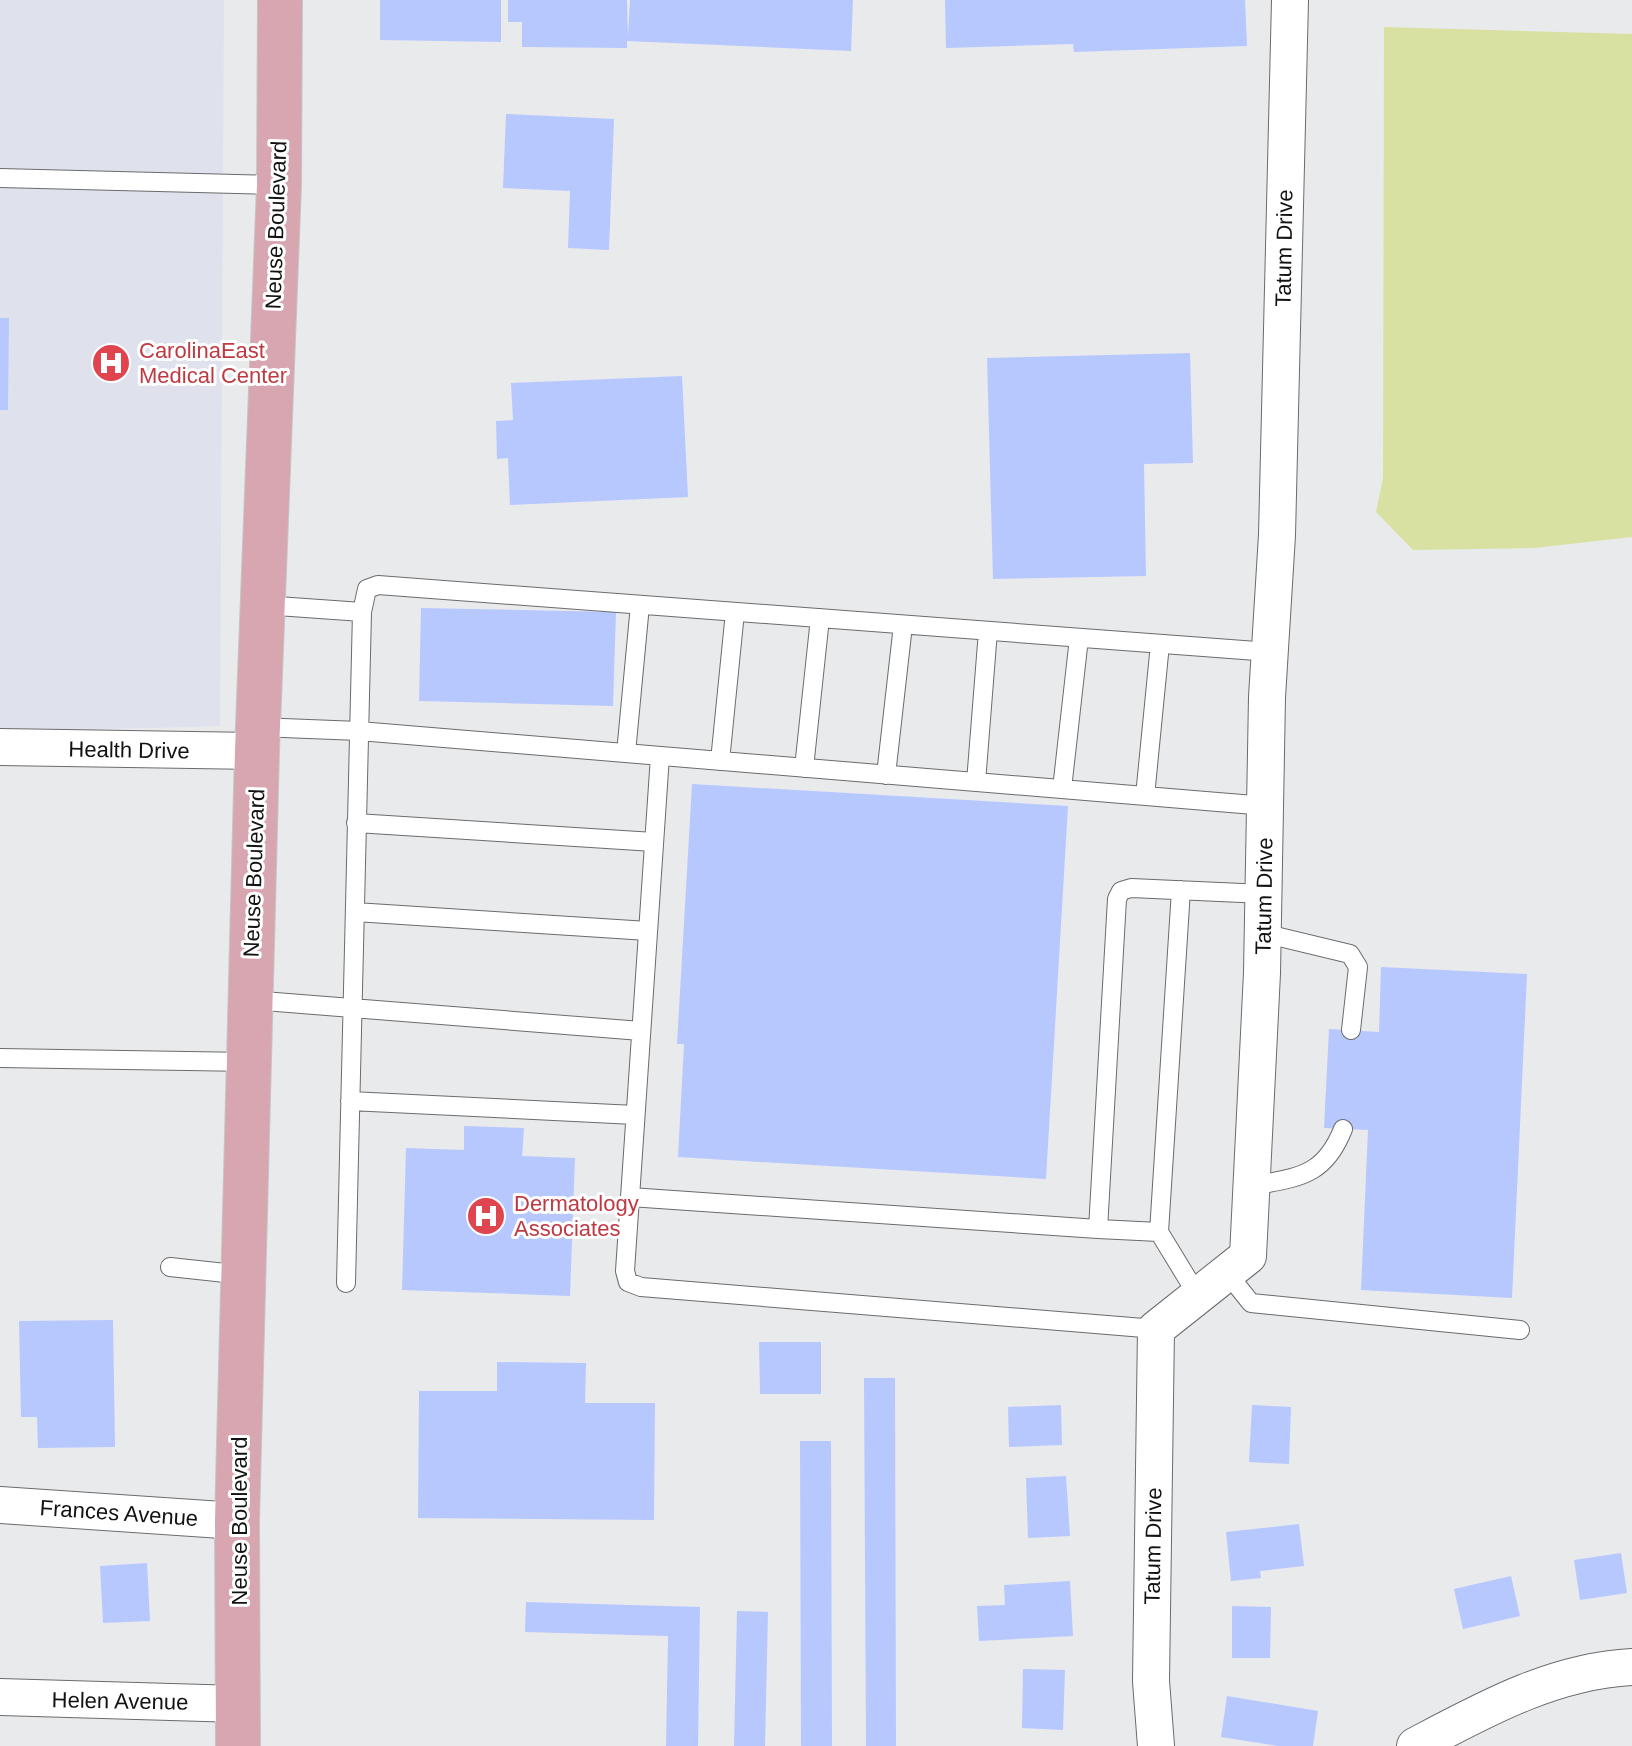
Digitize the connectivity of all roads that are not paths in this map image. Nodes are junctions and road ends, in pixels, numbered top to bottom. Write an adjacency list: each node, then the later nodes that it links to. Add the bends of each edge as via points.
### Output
1 (280, 0): 4 (main road, Neuse Boulevard)
2 (1290, 0): 14 (street, Tatum Drive)
3 (0, 178): 4 (lane)
4 (279, 185): 5 (main road, Neuse Boulevard)
5 (263, 605): 7 (lane); 16 (main road, Neuse Boulevard)
6 (640, 605): 7 (lane, via 378,585 367,589); 8 (lane); 18 (lane)
7 (362, 612): 15 (lane)
8 (735, 612): 9 (lane); 20 (lane)
9 (820, 618): 10 (lane); 21 (lane)
10 (903, 625): 11 (lane); 22 (lane)
11 (988, 631): 12 (lane); 23 (lane)
12 (1079, 638): 13 (lane); 24 (lane)
13 (1160, 644): 14 (lane); 25 (lane)
14 (1270, 652): 26 (street, Tatum Drive)
15 (359, 731): 16 (lane); 18 (lane); 27 (lane)
16 (258, 739): 17 (street, Health Drive); 34 (main road, Neuse Boulevard)
17 (0, 747)
18 (626, 753): 19 (lane)
19 (660, 756): 20 (lane); 28 (lane)
20 (720, 761): 21 (lane)
21 (804, 768): 22 (lane)
22 (886, 775): 23 (lane)
23 (976, 782): 24 (lane)
24 (1062, 789): 25 (lane)
25 (1145, 796): 26 (lane)
26 (1266, 806): 30 (street, Tatum Drive)
27 (356, 823): 28 (lane); 31 (lane)
28 (654, 842): 32 (lane)
29 (1181, 890): 30 (lane); 45 (lane, via 1131,888 1117,899); 46 (lane)
30 (1264, 894): 33 (street, Tatum Drive)
31 (355, 912): 32 (lane); 35 (lane)
32 (648, 931): 37 (lane)
33 (1263, 933): 36 (lane, via 1350,954 1358,967); 43 (street, Tatum Drive)
34 (251, 1000): 35 (lane); 39 (main road, Neuse Boulevard)
35 (352, 1007): 37 (lane); 40 (lane)
36 (1351, 1030)
37 (641, 1031): 41 (lane)
38 (0, 1058): 39 (lane)
39 (249, 1062): 49 (main road, Neuse Boulevard)
40 (350, 1101): 41 (lane); 50 (lane)
41 (635, 1115): 44 (lane)
42 (1343, 1129): 43 (lane, via 1322,1165 1306,1175)
43 (1252, 1186): 48 (street, Tatum Drive, via 1248,1256)
44 (630, 1197): 45 (lane); 52 (lane, via 625,1271 628,1282 641,1287)
45 (1098, 1229): 46 (lane)
46 (1159, 1232): 51 (lane)
47 (170, 1267): 49 (lane)
48 (1227, 1273): 51 (street, Tatum Drive); 53 (lane, via 1251,1303)
49 (244, 1275): 55 (main road, Neuse Boulevard)
50 (346, 1283)
51 (1198, 1296): 52 (street, Tatum Drive)
52 (1156, 1329): 59 (street, Tatum Drive, via 1151,1681)
53 (1520, 1330)
54 (0, 1505): 55 (street, Frances Avenue)
55 (237, 1521): 58 (main road, Neuse Boulevard)
56 (1632, 1667): 60 (street, via 1563,1679 1489,1707)
57 (0, 1697): 58 (street, Helen Avenue)
58 (239, 1725)
59 (1156, 1746)
60 (1415, 1746)

